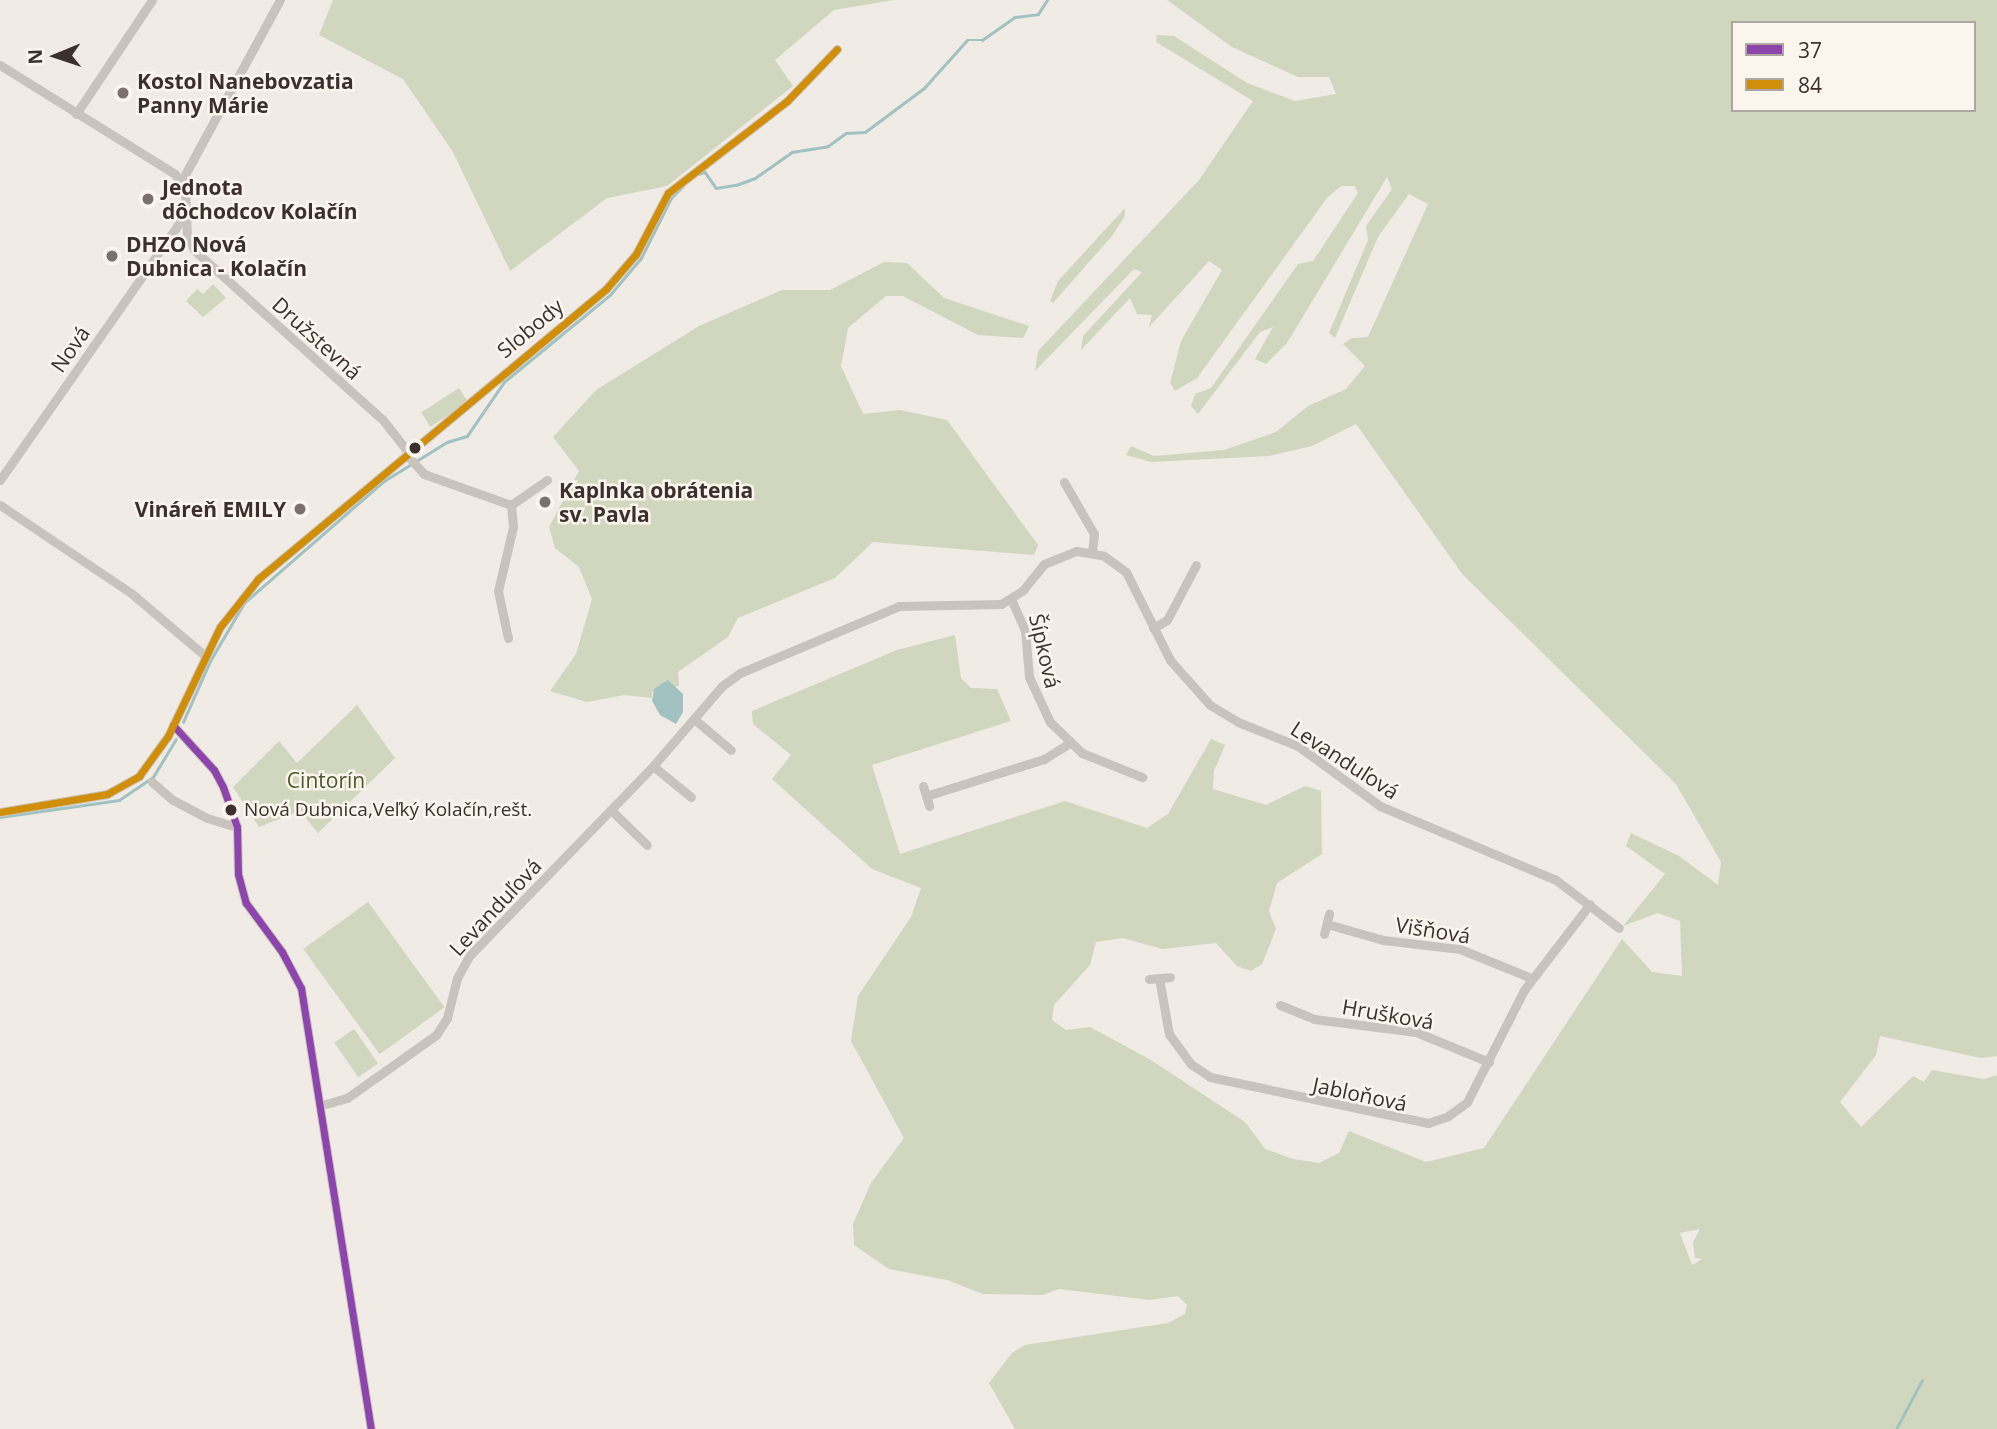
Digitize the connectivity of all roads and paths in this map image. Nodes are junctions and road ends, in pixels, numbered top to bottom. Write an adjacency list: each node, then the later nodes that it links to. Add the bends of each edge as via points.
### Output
1 (152, 0): 5 (street)
2 (280, 0): 6 (street)
3 (837, 49): 10 (street, Slobody, via 787,101 676,186 636,254 606,289 527,351)
4 (0, 65): 5 (street)
5 (76, 114): 6 (street, via 167,168)
6 (181, 182): 7 (street)
7 (186, 214): 8 (street, Nová); 9 (street)
8 (168, 239): 9 (street); 12 (street, Nová)
9 (189, 240): 10 (street, Družstevná, via 217,273 383,420)
10 (410, 458): 15 (street, Družstevná, via 446,483); 21 (street, Slobody, via 258,579 234,606)
11 (547, 480): 15 (street)
12 (0, 481)
13 (1064, 482): 16 (street, via 1094,534)
14 (0, 505): 21 (street, via 131,593)
15 (511, 505): 20 (street, via 513,527 498,591)
16 (1092, 552): 18 (street, via 1052,559); 19 (street, Levanduľová, via 1126,572)
17 (1196, 565): 19 (street, via 1167,620)
18 (1011, 599): 22 (street, Levanduľová, via 986,607 914,603 881,611 740,673); 24 (street, Šípková, via 1023,621 1034,692 1050,722)
19 (1153, 628): 35 (street, Levanduľová, via 1184,680 1224,715 1298,746 1380,806 1540,872)
20 (508, 638)
21 (204, 655): 23 (street, Slobody)
22 (694, 719): 25 (street); 26 (street, Levanduľová)
23 (173, 725): 32 (street, Slobody, via 148,766 121,789); 33 (street, via 214,770)
24 (1070, 743): 27 (street, Šípková, via 1096,761); 29 (street, via 1044,759)
25 (730, 750)
26 (653, 766): 30 (street); 31 (street, Levanduľová)
27 (1142, 778)
28 (152, 782): 33 (street, via 173,800 207,818)
29 (926, 796)
30 (691, 797)
31 (611, 810): 34 (street); 42 (street, Levanduľová, via 470,955 436,1035 347,1098)
32 (0, 812)
33 (237, 827): 42 (street, via 238,874 246,903 294,971 306,1004)
34 (647, 845)
35 (1590, 904): 36 (street, Levanduľová); 38 (street, Jabloňová)
36 (1619, 928)
37 (1324, 934): 38 (street, Višňová, via 1328,919 1383,940 1460,949)
38 (1531, 978): 41 (street, Jabloňová)
39 (1149, 979): 41 (street, Jabloňová, via 1165,977 1162,1013 1175,1046 1200,1071 1235,1085 1428,1123 1467,1102)
40 (1280, 1005): 41 (street, Hrušková, via 1314,1019 1416,1032)
41 (1489, 1062)
42 (322, 1105): 43 (street)
43 (371, 1429)

